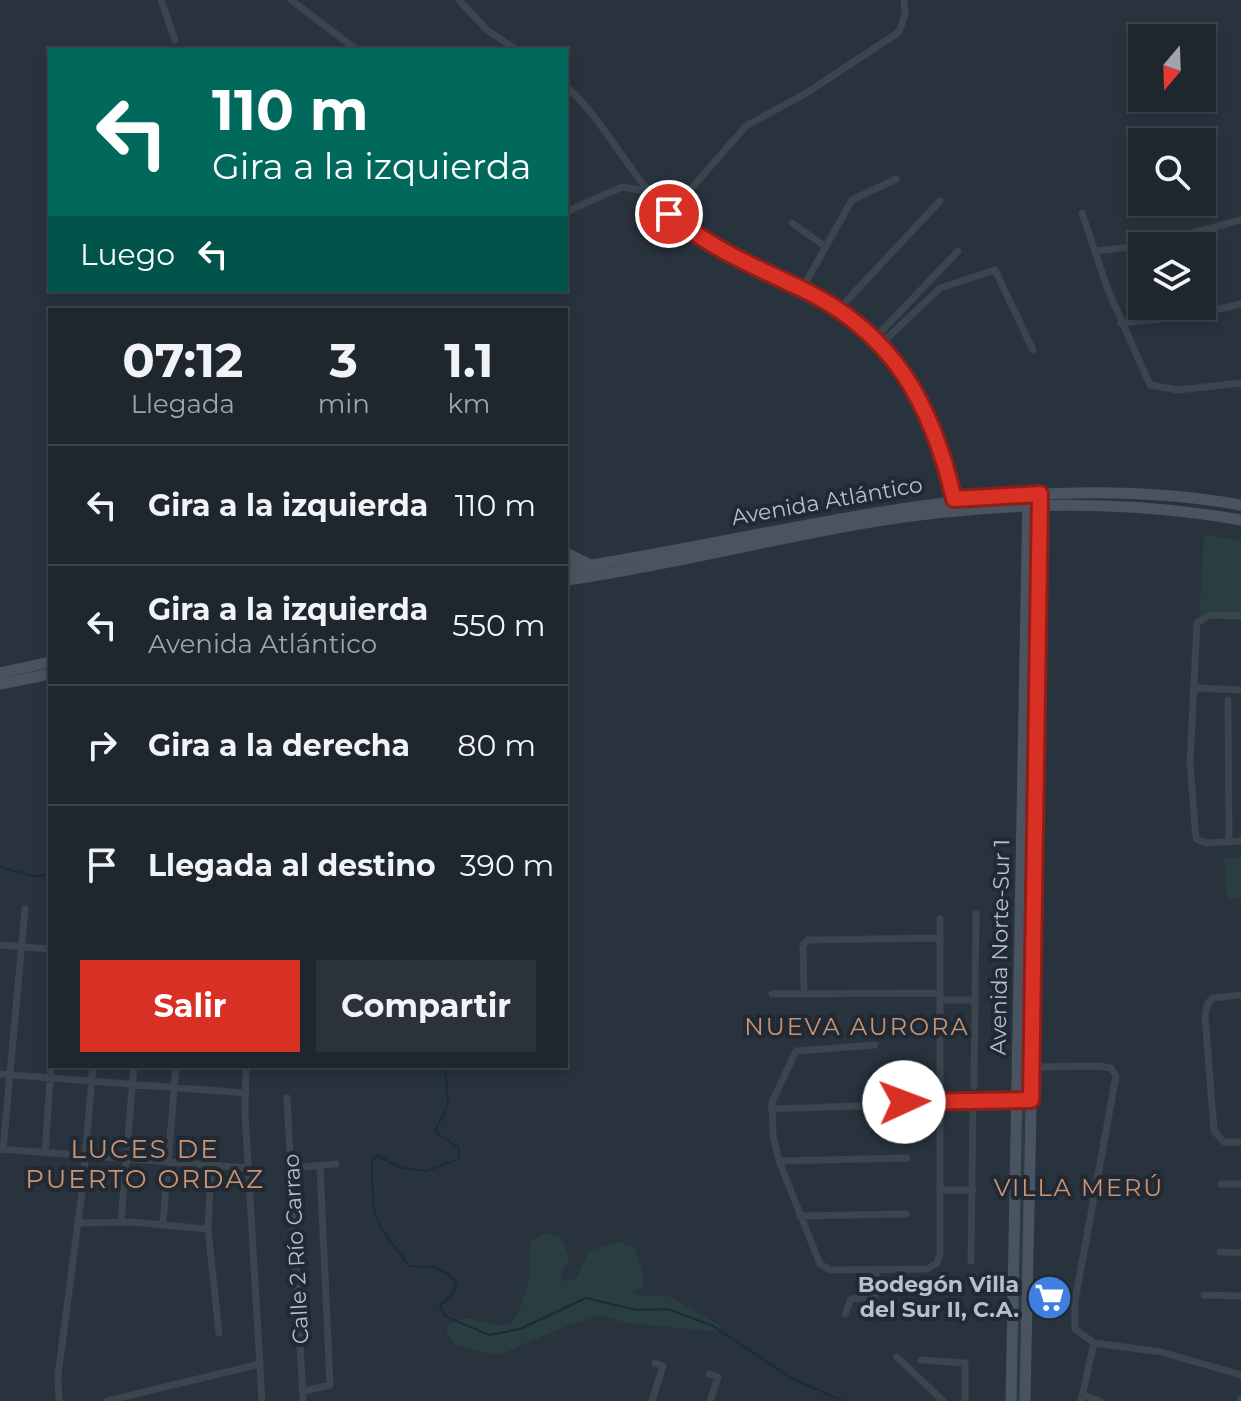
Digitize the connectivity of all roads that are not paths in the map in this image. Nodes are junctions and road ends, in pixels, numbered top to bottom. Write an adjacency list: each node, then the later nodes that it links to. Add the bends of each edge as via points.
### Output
1 (161, 0): 5 (street)
2 (291, 0): 6 (street)
3 (459, 0): 7 (street, via 487,30)
4 (904, 0): 14 (street, via 899,32 746,126)
5 (175, 40)
6 (354, 48)
7 (514, 48)
8 (568, 89): 10 (street)
9 (896, 179): 18 (street, via 852,200)
10 (646, 191): 12 (street, via 622,187); 14 (street)
11 (940, 201): 24 (street)
12 (568, 211)
13 (1082, 213): 21 (street)
14 (669, 214): 22 (street, via 724,253)
15 (1241, 220): 17 (street)
16 (792, 223): 18 (street)
17 (1196, 232)
18 (826, 247): 22 (street)
19 (1128, 248): 21 (street)
20 (958, 251): 26 (street)
21 (1095, 251): 25 (street)
22 (802, 289): 24 (street)
23 (1241, 304): 25 (street)
24 (838, 310): 26 (street)
25 (1121, 323): 28 (street, via 1140,369 1154,387 1198,389)
26 (878, 341): 27 (street, via 940,288 995,270); 29 (street, via 933,425)
27 (1033, 350)
28 (1241, 383)
29 (954, 499): 30 (main road, Avenida Atlántico); 34 (main road, Avenida Atlántico)
30 (1034, 500): 31 (main road, Avenida Atlántico, via 1151,492); 32 (main road, Avenida Atlántico); 36 (main road, Avenida Atlántico, via 877,521); 60 (main road, Avenida Norte-Sur 1); 77 (main road, Avenida Norte-Sur 1)
31 (1241, 505)
32 (1241, 520)
33 (568, 554): 34 (main road)
34 (591, 565): 35 (main road, Avenida Atlántico)
35 (568, 569)
36 (568, 580)
37 (1241, 616): 42 (street, via 1199,619)
38 (48, 662): 39 (main road)
39 (0, 673)
40 (48, 674): 41 (main road)
41 (0, 684)
42 (1193, 688): 43 (street); 46 (street, via 1194,835 1206,843)
43 (1241, 690)
44 (1228, 700): 46 (street)
45 (1241, 841): 46 (street)
46 (1229, 842)
47 (25, 909): 52 (street)
48 (976, 914): 58 (street)
49 (940, 919): 50 (street)
50 (940, 938): 55 (street, via 808,940 803,945); 57 (street)
51 (0, 945): 52 (street)
52 (21, 947): 53 (street); 67 (street)
53 (48, 949)
54 (772, 994): 55 (street)
55 (804, 994): 57 (street)
56 (1241, 995): 79 (street, via 1212,998 1205,1016 1214,1131 1224,1142)
57 (940, 996): 58 (street); 75 (street)
58 (975, 1000): 71 (street)
59 (875, 1045): 78 (street, via 796,1051)
60 (1031, 1067): 77 (main road, Avenida Norte-Sur 1); 111 (street, via 1100,1066 1111,1068 1116,1076 1075,1301 1075,1329)
61 (51, 1068): 68 (street)
62 (93, 1068): 69 (street)
63 (134, 1068): 70 (street)
64 (176, 1068): 72 (street)
65 (246, 1068): 73 (street)
66 (0, 1074): 67 (street)
67 (10, 1075): 68 (street); 81 (street)
68 (50, 1078): 69 (street); 82 (street)
69 (92, 1081): 70 (street); 83 (street)
70 (133, 1084): 72 (street); 85 (street)
71 (974, 1086)
72 (175, 1088): 73 (street); 87 (street)
73 (245, 1093): 91 (street)
74 (287, 1098): 92 (street, Calle 2 Río Carrao)
75 (940, 1100): 76 (street); 78 (street); 95 (street)
76 (973, 1100): 77 (street); 96 (street)
77 (1024, 1100): 128 (main road, Avenida Norte-Sur 1); 129 (main road, Avenida Norte-Sur 1)
78 (771, 1109): 86 (street)
79 (1241, 1142)
80 (212, 1147): 90 (street)
81 (1, 1150): 82 (street)
82 (45, 1153): 83 (street)
83 (86, 1156): 85 (street); 100 (street)
84 (907, 1158): 86 (street)
85 (128, 1159): 87 (street); 99 (street)
86 (779, 1161): 98 (street)
87 (169, 1163): 90 (street); 101 (street)
88 (336, 1164): 89 (street)
89 (320, 1166): 92 (street); 118 (street, via 330,1385)
90 (210, 1167): 91 (street); 102 (street)
91 (248, 1168): 115 (street)
92 (291, 1168): 118 (street, Calle 2 Río Carrao)
93 (1221, 1184): 94 (street)
94 (1241, 1184)
95 (940, 1190): 96 (street); 106 (street, via 937,1263 927,1269)
96 (973, 1190): 105 (street)
97 (906, 1214): 98 (street)
98 (800, 1216): 106 (street, via 816,1260 825,1268)
99 (121, 1222): 100 (street); 101 (street)
100 (78, 1223): 120 (street)
101 (163, 1224): 102 (street)
102 (208, 1229): 110 (street)
103 (1220, 1252): 104 (street)
104 (1241, 1253)
105 (971, 1261)
106 (877, 1269): 109 (street, via 875,1297 851,1299)
107 (1204, 1295): 108 (street)
108 (1241, 1296)
109 (845, 1314)
110 (219, 1333)
111 (1094, 1343): 117 (street, via 1161,1352); 119 (street)
112 (897, 1357): 126 (street)
113 (921, 1360): 127 (street, via 965,1363)
114 (655, 1363): 124 (street, via 663,1366)
115 (260, 1364): 121 (street); 122 (street)
116 (709, 1374): 125 (street, via 718,1377)
117 (1241, 1375)
118 (304, 1391): 123 (street, Calle 2 Río Carrao)
119 (1082, 1398): 130 (street)
120 (59, 1401)
121 (107, 1401)
122 (262, 1401)
123 (303, 1401)
124 (652, 1401)
125 (710, 1401)
126 (943, 1401)
127 (965, 1401)
128 (1011, 1401)
129 (1025, 1401)
130 (1100, 1401)

